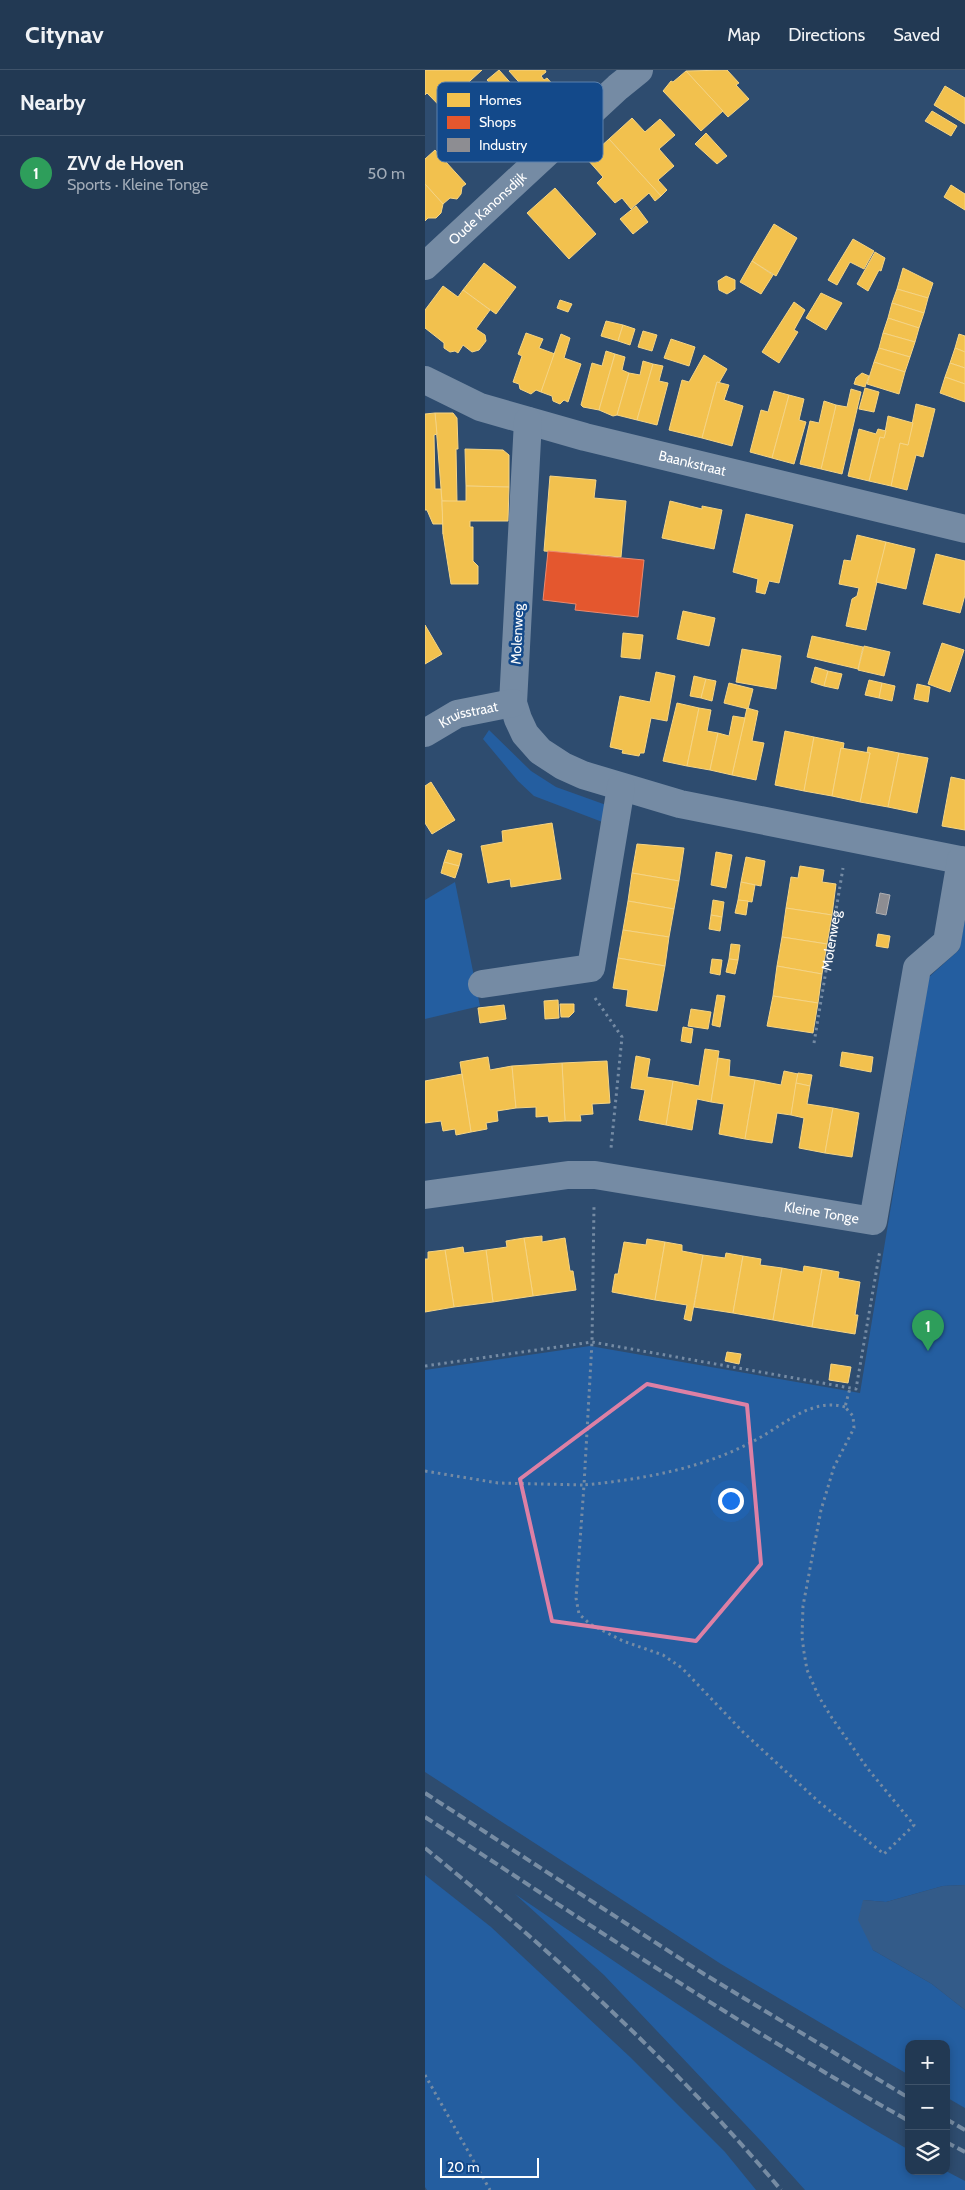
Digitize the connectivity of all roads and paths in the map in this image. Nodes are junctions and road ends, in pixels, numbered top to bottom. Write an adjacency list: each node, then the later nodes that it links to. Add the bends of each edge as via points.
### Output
1 (639, 70): 2 (street, Oude Kanonsdijk)
2 (603, 101)
3 (537, 162): 4 (street, Oude Kanonsdijk)
4 (425, 266)
5 (425, 380): 6 (street, Baankstraat, via 481,407)
6 (528, 421): 7 (street, Baankstraat); 8 (street, Molenweg)
7 (965, 529)
8 (513, 703): 9 (street, Kruisstraat, via 457,714); 10 (street, Molenweg, via 525,734 540,751 563,766)
9 (425, 733)
10 (621, 787): 11 (street, Molenweg, via 681,804); 13 (street)
11 (848, 838): 12 (street, Molenweg); 15 (path, Molenweg)
12 (963, 861): 18 (street, Kleine Tonge, via 947,942 917,968)
13 (591, 968): 14 (street); 16 (path, via 595,1001 622,1037)
14 (482, 984)
15 (814, 1043)
16 (602, 1176): 17 (street, Kleine Tonge, via 568,1175); 18 (street, Kleine Tonge); 19 (path)
17 (425, 1195)
18 (873, 1221): 21 (path, via 881,1241 855,1389)
19 (592, 1342): 20 (path); 21 (path); 24 (path)
20 (425, 1366)
21 (850, 1388): 22 (path)
22 (845, 1407): 24 (path, via 826,1404 811,1408 735,1450 688,1468 632,1480); 24 (path, via 853,1416 854,1428 833,1467 821,1510 807,1579 802,1637 807,1670 819,1696 868,1769 914,1825 884,1854 819,1802 672,1661 604,1632 583,1619 576,1598)
23 (425, 1471): 24 (path, via 506,1484)
24 (584, 1485)
25 (425, 2075): 26 (path)
26 (491, 2190)

